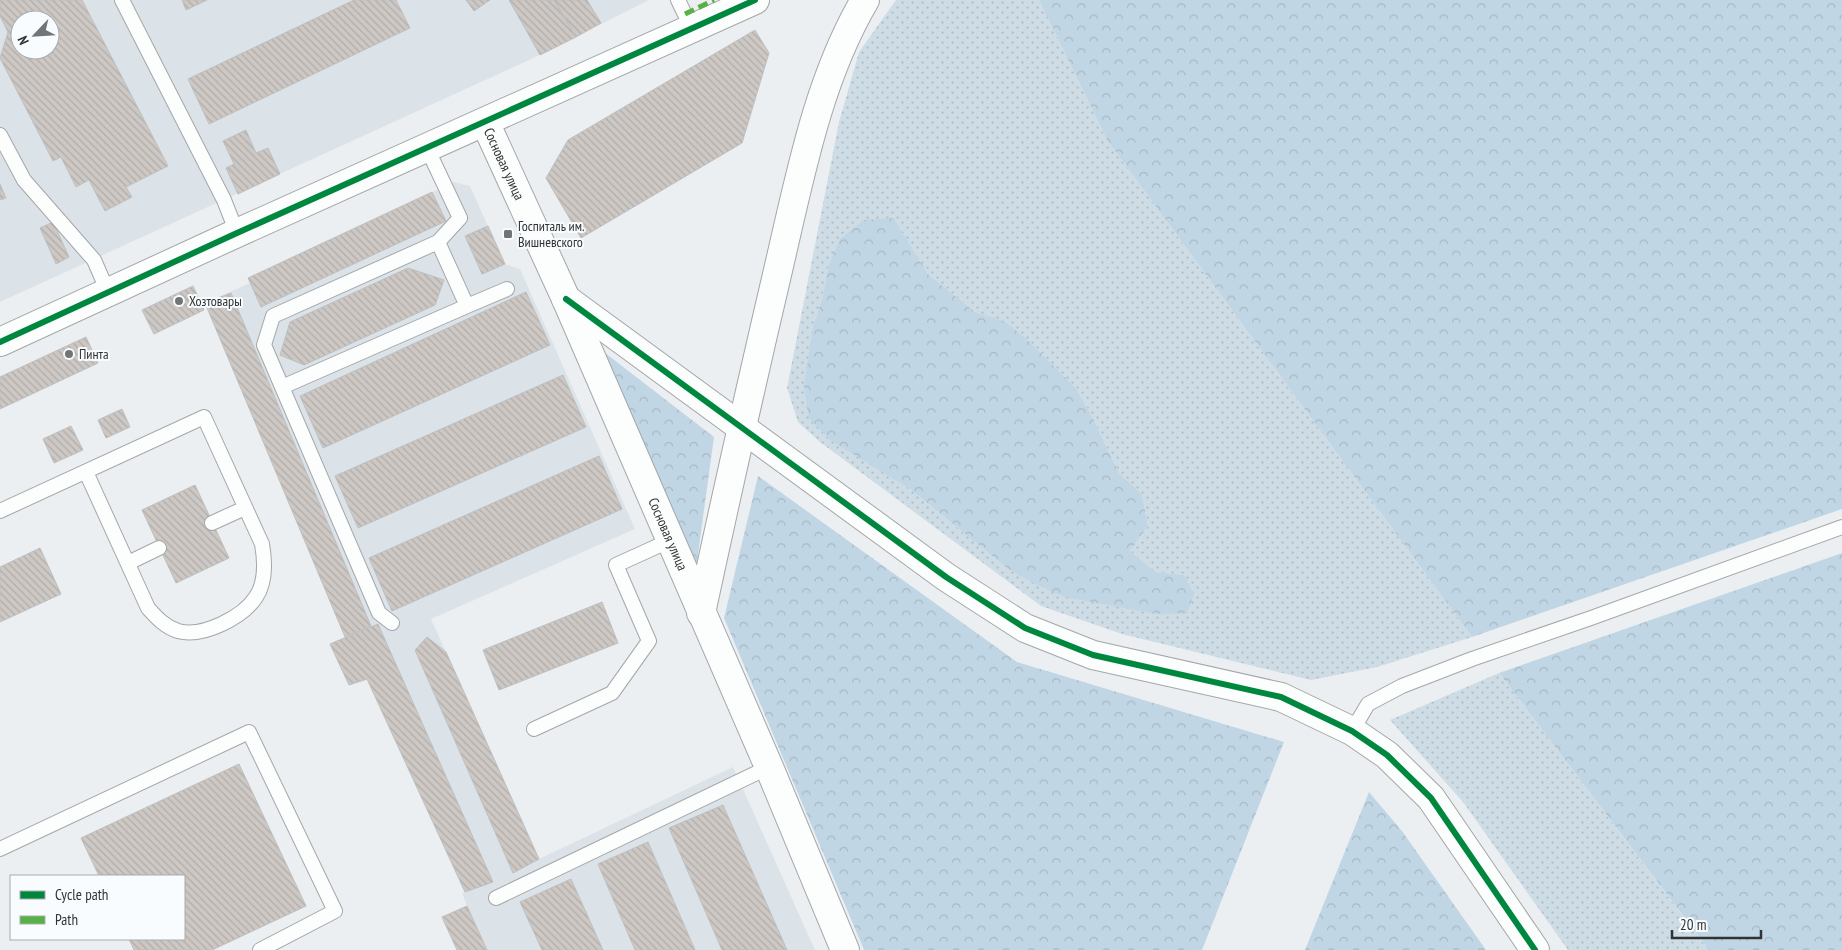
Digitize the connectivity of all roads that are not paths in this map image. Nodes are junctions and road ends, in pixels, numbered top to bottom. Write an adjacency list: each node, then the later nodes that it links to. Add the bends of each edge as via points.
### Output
1 (122, 0): 9 (lane, via 224,200)
2 (678, 0): 5 (lane)
3 (755, 0): 5 (street)
4 (865, 0): 17 (street, via 850,25 811,128)
5 (692, 29): 6 (street)
6 (485, 122): 8 (street); 13 (street, Сосновая улица)
7 (0, 135): 12 (lane, via 24,180 94,260)
8 (428, 148): 9 (street); 10 (lane, via 460,218)
9 (237, 233): 12 (street)
10 (438, 242): 14 (lane); 16 (lane, via 273,316 264,345)
11 (507, 289): 14 (lane)
12 (108, 292): 15 (street)
13 (566, 298): 17 (street); 23 (street, Сосновая улица)
14 (467, 306): 16 (lane)
15 (0, 342)
16 (282, 388): 27 (lane, via 379,613)
17 (741, 428): 26 (street); 29 (street, via 946,577 1025,628 1092,655 1282,697)
18 (86, 472): 19 (lane, via 204,417); 20 (lane); 25 (lane)
19 (246, 508): 21 (lane); 25 (lane, via 262,544 262,583 247,608 214,628 181,632 158,619 148,608)
20 (0, 511)
21 (212, 523)
22 (1842, 527): 29 (lane, via 1402,686 1368,704)
23 (670, 541): 26 (street, Сосновая улица); 28 (lane, via 616,565 649,641 612,693)
24 (159, 548): 25 (lane)
25 (128, 562)
26 (701, 613): 30 (street, Сосновая улица)
27 (392, 623)
28 (534, 729)
29 (1352, 731): 35 (street, via 1387,755 1431,798)
30 (768, 767): 32 (lane); 34 (street, Сосновая улица)
31 (0, 849): 33 (lane, via 249,732 335,911)
32 (496, 898)
33 (260, 950)
34 (845, 950)
35 (1535, 950)

